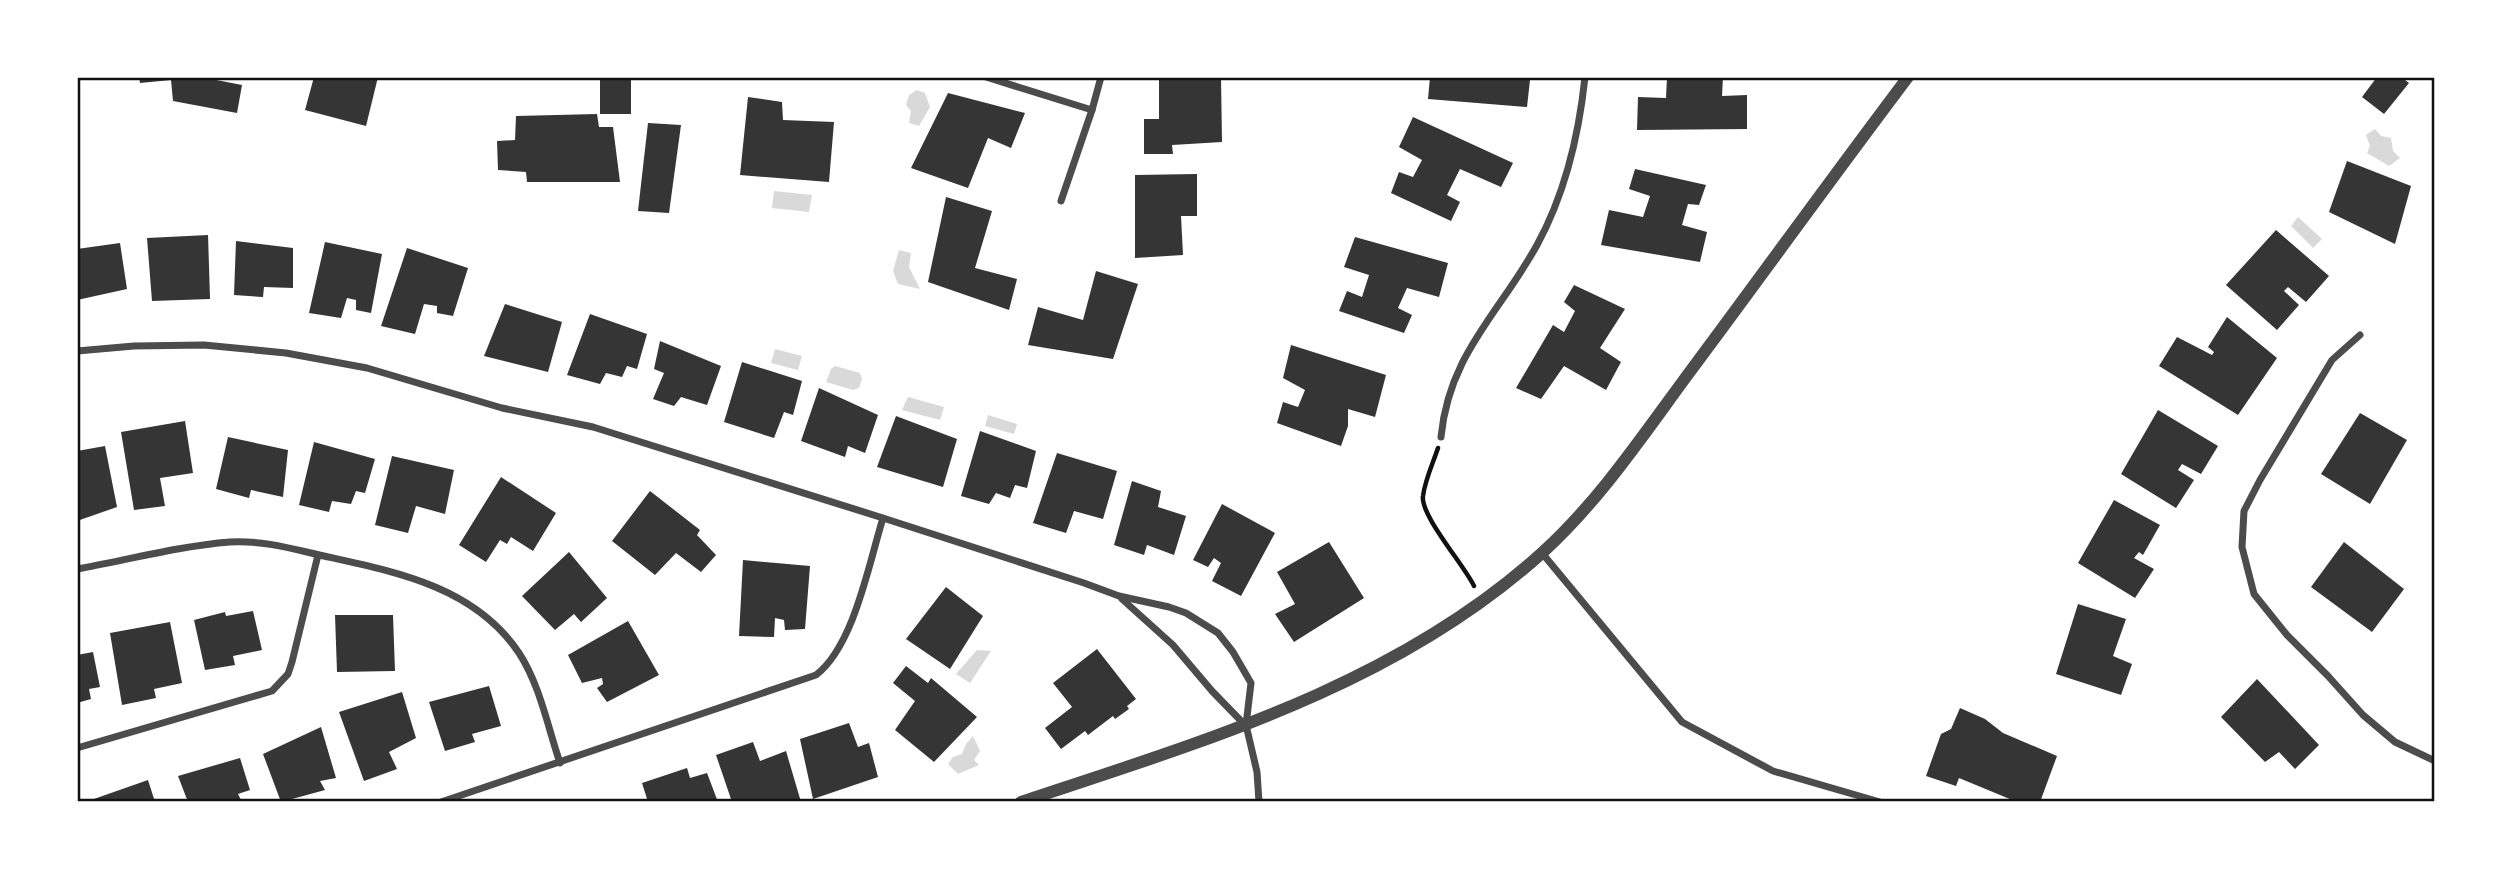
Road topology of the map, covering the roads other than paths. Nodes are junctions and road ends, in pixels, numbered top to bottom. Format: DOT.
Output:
graph roads {
  1 [pos="986,77"];
  2 [pos="1101,77"];
  3 [pos="1585,77"];
  4 [pos="1908,77"];
  5 [pos="1092,110"];
  6 [pos="1061,201"];
  7 [pos="2360,335"];
  8 [pos="77,351"];
  9 [pos="1441,437"];
  10 [pos="883,518"];
  11 [pos="1542,553"];
  12 [pos="318,555"];
  13 [pos="77,569"];
  14 [pos="1119,596"];
  15 [pos="1246,725"];
  16 [pos="77,748"];
  17 [pos="2435,761"];
  18 [pos="560,763"];
  19 [pos="441,802"];
  20 [pos="1021,802"];
  21 [pos="1259,802"];
  22 [pos="1880,802"];
  1 -- 5 [label="street"];
  2 -- 5 [label="street"];
  3 -- 9 [label="street"];
  4 -- 11 [label="street"];
  5 -- 6 [label="street"];
  7 -- 17 [label="street"];
  8 -- 10 [label="street"];
  10 -- 14 [label="street"];
  10 -- 18 [label="street"];
  11 -- 15 [label="street"];
  11 -- 22 [label="street"];
  12 -- 13 [label="street"];
  12 -- 16 [label="street"];
  12 -- 18 [label="street"];
  14 -- 15 [label="street"];
  14 -- 15 [label="street"];
  15 -- 20 [label="street"];
  15 -- 21 [label="street"];
  18 -- 19 [label="street"];
}
